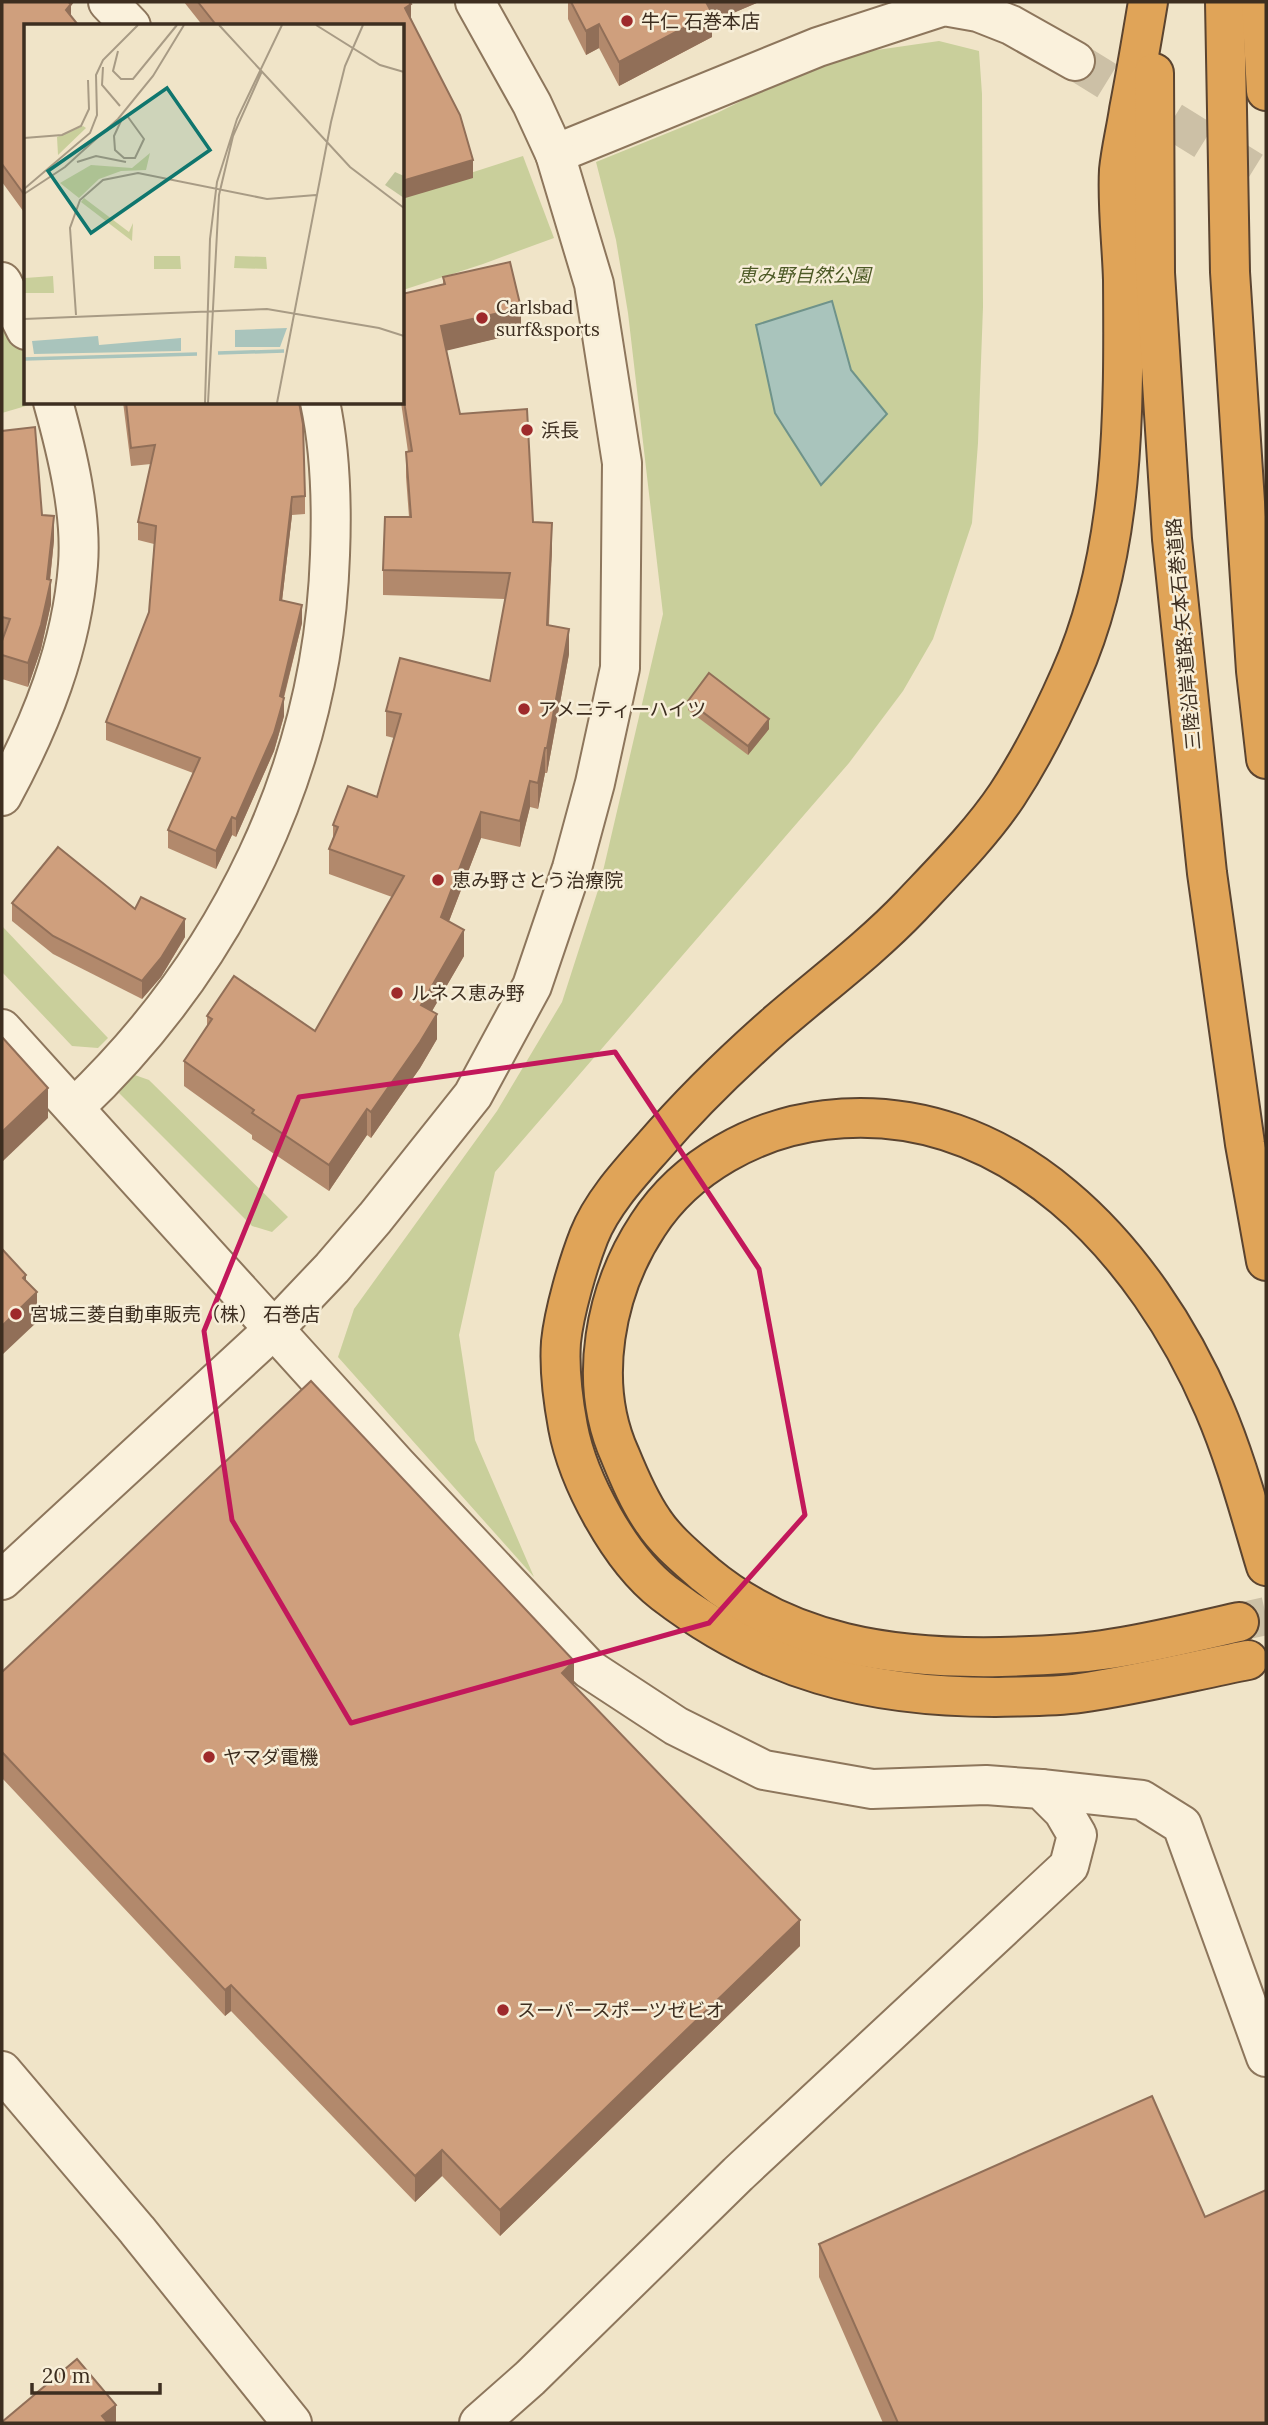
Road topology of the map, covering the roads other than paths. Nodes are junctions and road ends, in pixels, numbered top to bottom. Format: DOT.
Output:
graph roads {
  1 [pos="108,2"];
  2 [pos="475,2"];
  3 [pos="1150,2"];
  4 [pos="1225,2"];
  5 [pos="1261,2"];
  6 [pos="945,4"];
  7 [pos="129,24"];
  8 [pos="1075,61"];
  9 [pos="1266,91"];
  10 [pos="555,154"];
  11 [pos="2,282"];
  12 [pos="24,326"];
  13 [pos="54,404"];
  14 [pos="320,404"];
  15 [pos="1266,759"];
  16 [pos="2,796"];
  17 [pos="2,1029"];
  18 [pos="75,1107"];
  19 [pos="1266,1261"];
  20 [pos="274,1329"];
  21 [pos="1266,1566"];
  22 [pos="2,1580"];
  23 [pos="1239,1622"];
  24 [pos="1248,1660"];
  25 [pos="1041,1789"];
  26 [pos="1266,2057"];
  27 [pos="2,2071"];
  28 [pos="292,2423"];
  29 [pos="479,2423"];
  1 -- 7 [label="street"];
  2 -- 10 [label="street"];
  3 -- 19 [label="highway, 三陸沿岸道路;矢本石巻道路"];
  3 -- 24 [label="highway"];
  4 -- 15 [label="highway"];
  5 -- 9 [label="highway"];
  6 -- 8 [label="street"];
  6 -- 10 [label="street"];
  10 -- 20 [label="street"];
  11 -- 12 [label="street"];
  13 -- 16 [label="street"];
  14 -- 18 [label="street"];
  17 -- 18 [label="street"];
  18 -- 20 [label="street"];
  20 -- 22 [label="street"];
  20 -- 25 [label="street"];
  21 -- 23 [label="highway"];
  25 -- 26 [label="street"];
  25 -- 29 [label="street"];
  27 -- 28 [label="street"];
}
